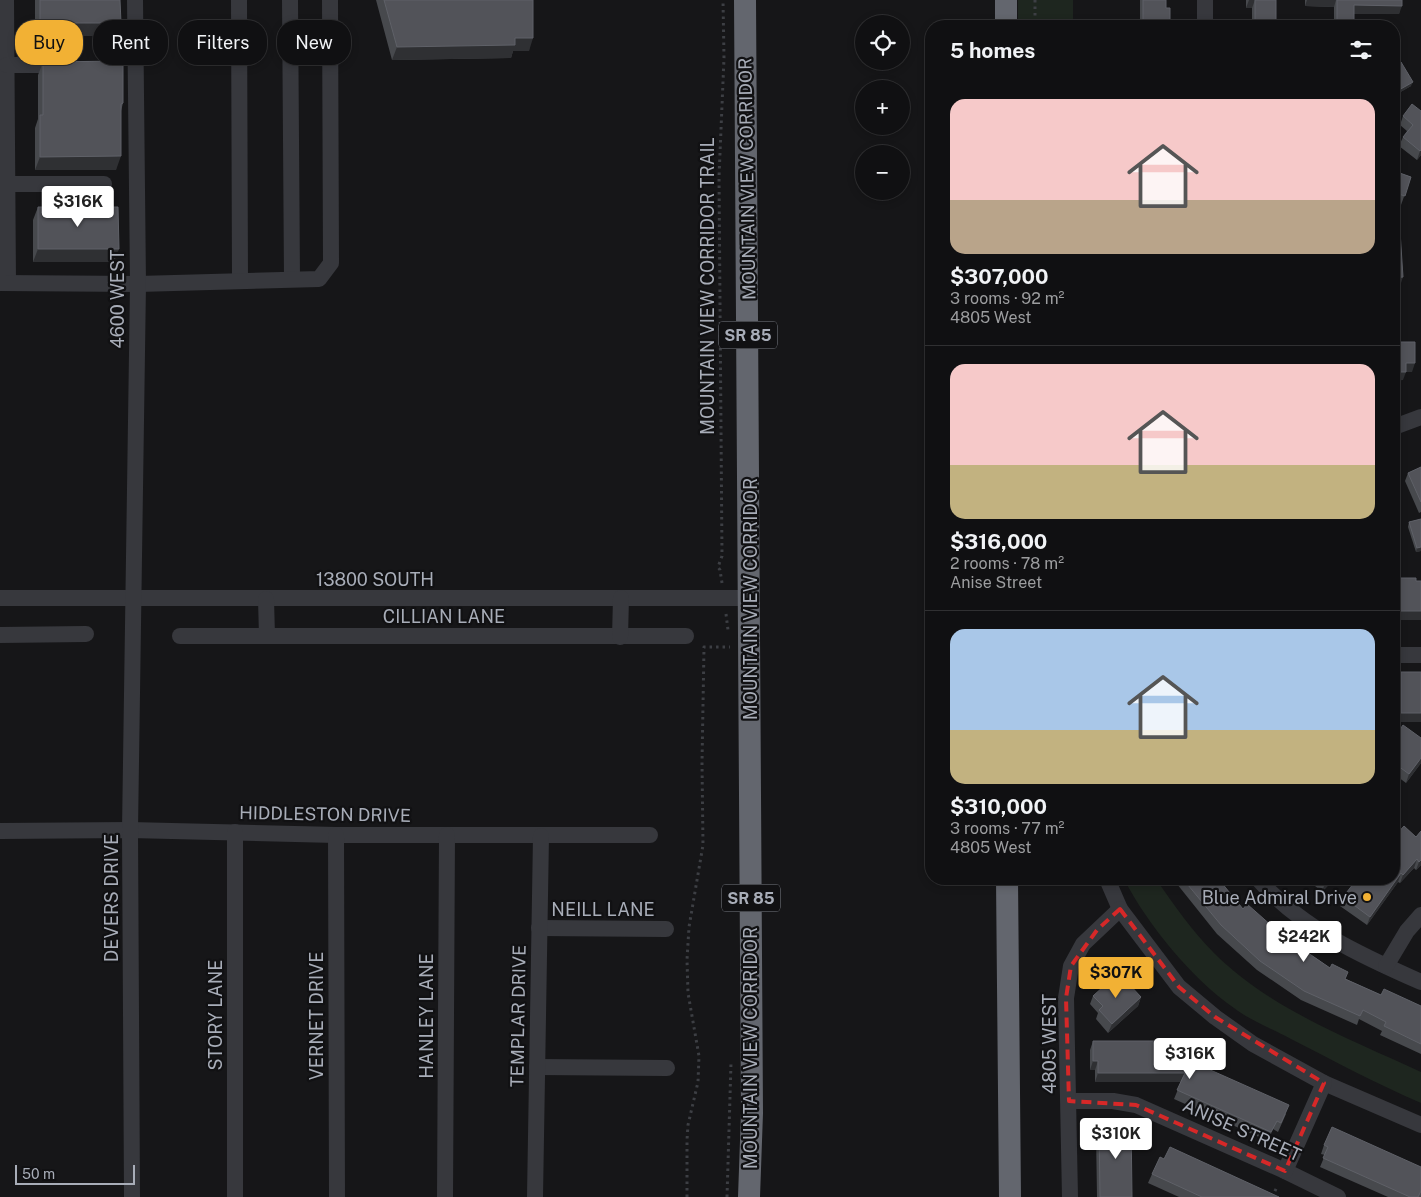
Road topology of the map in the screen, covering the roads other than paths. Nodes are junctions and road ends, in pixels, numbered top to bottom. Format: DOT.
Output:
graph roads {
  1 [pos="6,0"];
  2 [pos="135,0"];
  3 [pos="238,0"];
  4 [pos="290,0"];
  5 [pos="330,0"];
  6 [pos="745,0"];
  7 [pos="1006,0"];
  8 [pos="1205,0"];
  9 [pos="1006,20"];
  10 [pos="1205,20"];
  11 [pos="7,65"];
  12 [pos="15,65"];
  13 [pos="4,184"];
  14 [pos="104,184"];
  15 [pos="292,279"];
  16 [pos="240,281"];
  17 [pos="4,283"];
  18 [pos="138,284"];
  19 [pos="1421,417"];
  20 [pos="1400,425"];
  21 [pos="0,598"];
  22 [pos="621,598"];
  23 [pos="750,598"];
  24 [pos="133,599"];
  25 [pos="266,599"];
  26 [pos="86,634"];
  27 [pos="0,635"];
  28 [pos="180,636"];
  29 [pos="267,636"];
  30 [pos="686,636"];
  31 [pos="620,637"];
  32 [pos="1400,655"];
  33 [pos="1421,655"];
  34 [pos="130,830"];
  35 [pos="0,831"];
  36 [pos="235,832"];
  37 [pos="336,835"];
  38 [pos="447,835"];
  39 [pos="650,835"];
  40 [pos="541,836"];
  41 [pos="1007,885"];
  42 [pos="1110,885"];
  43 [pos="1264,885"];
  44 [pos="1120,909"];
  45 [pos="1421,914"];
  46 [pos="539,928"];
  47 [pos="666,929"];
  48 [pos="1386,966"];
  49 [pos="1421,982"];
  50 [pos="537,1068"];
  51 [pos="667,1068"];
  52 [pos="1324,1083"];
  53 [pos="1069,1102"];
  54 [pos="1421,1125"];
  55 [pos="1285,1171"];
  56 [pos="132,1197"];
  57 [pos="235,1197"];
  58 [pos="337,1197"];
  59 [pos="445,1197"];
  60 [pos="535,1197"];
  61 [pos="749,1197"];
  62 [pos="1010,1197"];
  63 [pos="1070,1197"];
  64 [pos="1338,1197"];
  1 -- 11 [label="street"];
  2 -- 18 [label="street, 4600 WEST"];
  3 -- 16 [label="street"];
  4 -- 15 [label="street"];
  5 -- 15 [label="street"];
  6 -- 23 [label="highway, MOUNTAIN VIEW CORRIDOR / SR 85"];
  7 -- 9 [label="highway"];
  8 -- 10 [label="street"];
  11 -- 12 [label="street"];
  11 -- 13 [label="street"];
  13 -- 14 [label="street"];
  13 -- 17 [label="street"];
  15 -- 16 [label="street"];
  16 -- 18 [label="street"];
  17 -- 18 [label="street"];
  18 -- 24 [label="street, 4600 WEST"];
  19 -- 20 [label="street"];
  21 -- 24 [label="street, 13800 SOUTH"];
  22 -- 23 [label="street, 13800 SOUTH"];
  22 -- 25 [label="street, 13800 SOUTH"];
  22 -- 31 [label="street"];
  23 -- 61 [label="highway, MOUNTAIN VIEW CORRIDOR / SR 85"];
  24 -- 25 [label="street, 13800 SOUTH"];
  24 -- 34 [label="street, DEVERS DRIVE"];
  25 -- 29 [label="street"];
  26 -- 27 [label="street"];
  28 -- 29 [label="street, CILLIAN LANE"];
  29 -- 31 [label="street, CILLIAN LANE"];
  30 -- 31 [label="street, CILLIAN LANE"];
  32 -- 33 [label="street"];
  34 -- 35 [label="street, HIDDLESTON DRIVE"];
  34 -- 36 [label="street, HIDDLESTON DRIVE"];
  34 -- 56 [label="street, DEVERS DRIVE"];
  36 -- 37 [label="street, HIDDLESTON DRIVE"];
  36 -- 57 [label="street, STORY LANE"];
  37 -- 38 [label="street, HIDDLESTON DRIVE"];
  37 -- 58 [label="street, VERNET DRIVE"];
  38 -- 40 [label="street, HIDDLESTON DRIVE"];
  38 -- 59 [label="street, HANLEY LANE"];
  39 -- 40 [label="street, HIDDLESTON DRIVE"];
  40 -- 46 [label="street, TEMPLAR DRIVE"];
  41 -- 62 [label="highway"];
  42 -- 44 [label="street"];
  43 -- 48 [label="street"];
  44 -- 52 [label="street"];
  44 -- 53 [label="street, 4805 WEST"];
  45 -- 48 [label="street"];
  46 -- 47 [label="street, NEILL LANE"];
  46 -- 50 [label="street, TEMPLAR DRIVE"];
  48 -- 49 [label="street"];
  50 -- 51 [label="street"];
  50 -- 60 [label="street, TEMPLAR DRIVE"];
  52 -- 54 [label="street"];
  52 -- 55 [label="street"];
  53 -- 55 [label="street, ANISE STREET"];
  53 -- 63 [label="street, 4805 WEST"];
  55 -- 64 [label="street, ANISE STREET"];
}
